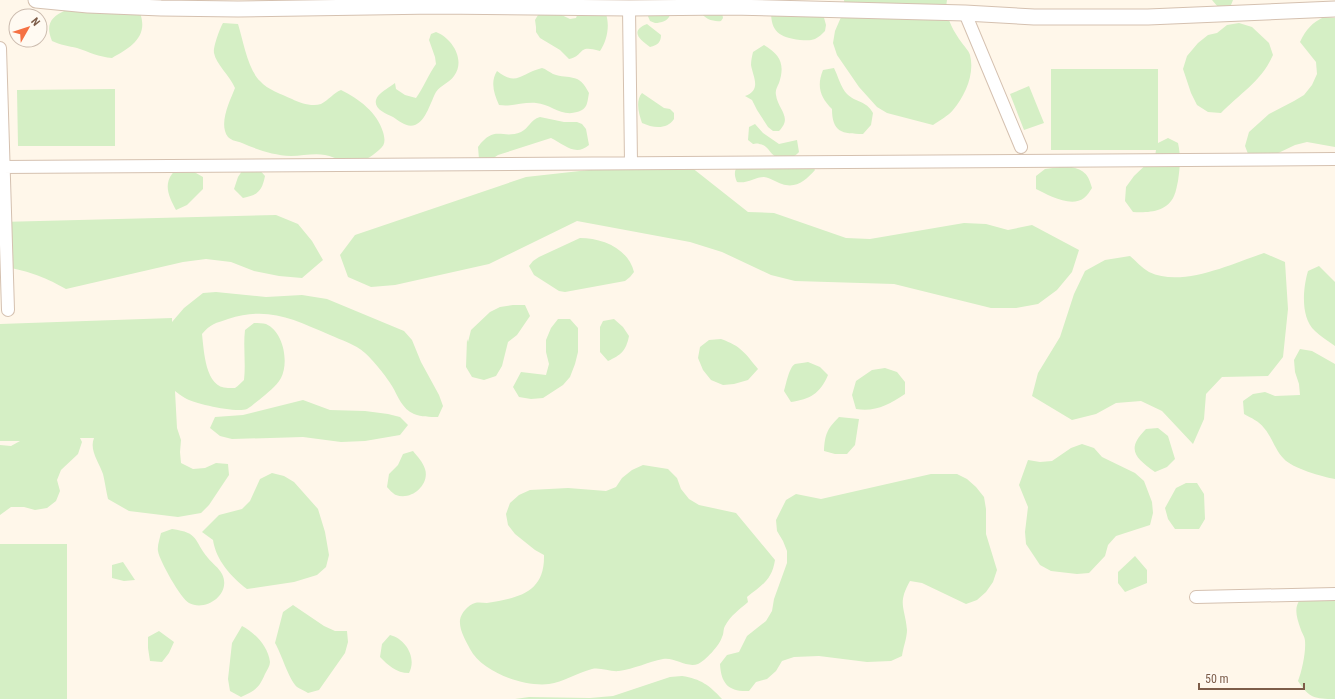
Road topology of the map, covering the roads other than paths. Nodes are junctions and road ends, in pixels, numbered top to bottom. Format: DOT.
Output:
graph roads {
  1 [pos="36,0"];
  2 [pos="629,8"];
  3 [pos="1335,9"];
  4 [pos="965,13"];
  5 [pos="0,48"];
  6 [pos="1021,147"];
  7 [pos="1335,159"];
  8 [pos="632,163"];
  9 [pos="2,167"];
  10 [pos="8,310"];
  11 [pos="1335,594"];
  12 [pos="1196,597"];
  1 -- 2 [label="street"];
  2 -- 4 [label="street"];
  2 -- 8 [label="street"];
  3 -- 4 [label="street"];
  4 -- 6 [label="street"];
  5 -- 9 [label="street"];
  7 -- 8 [label="street"];
  8 -- 9 [label="street"];
  9 -- 10 [label="street"];
  11 -- 12 [label="street"];
}
